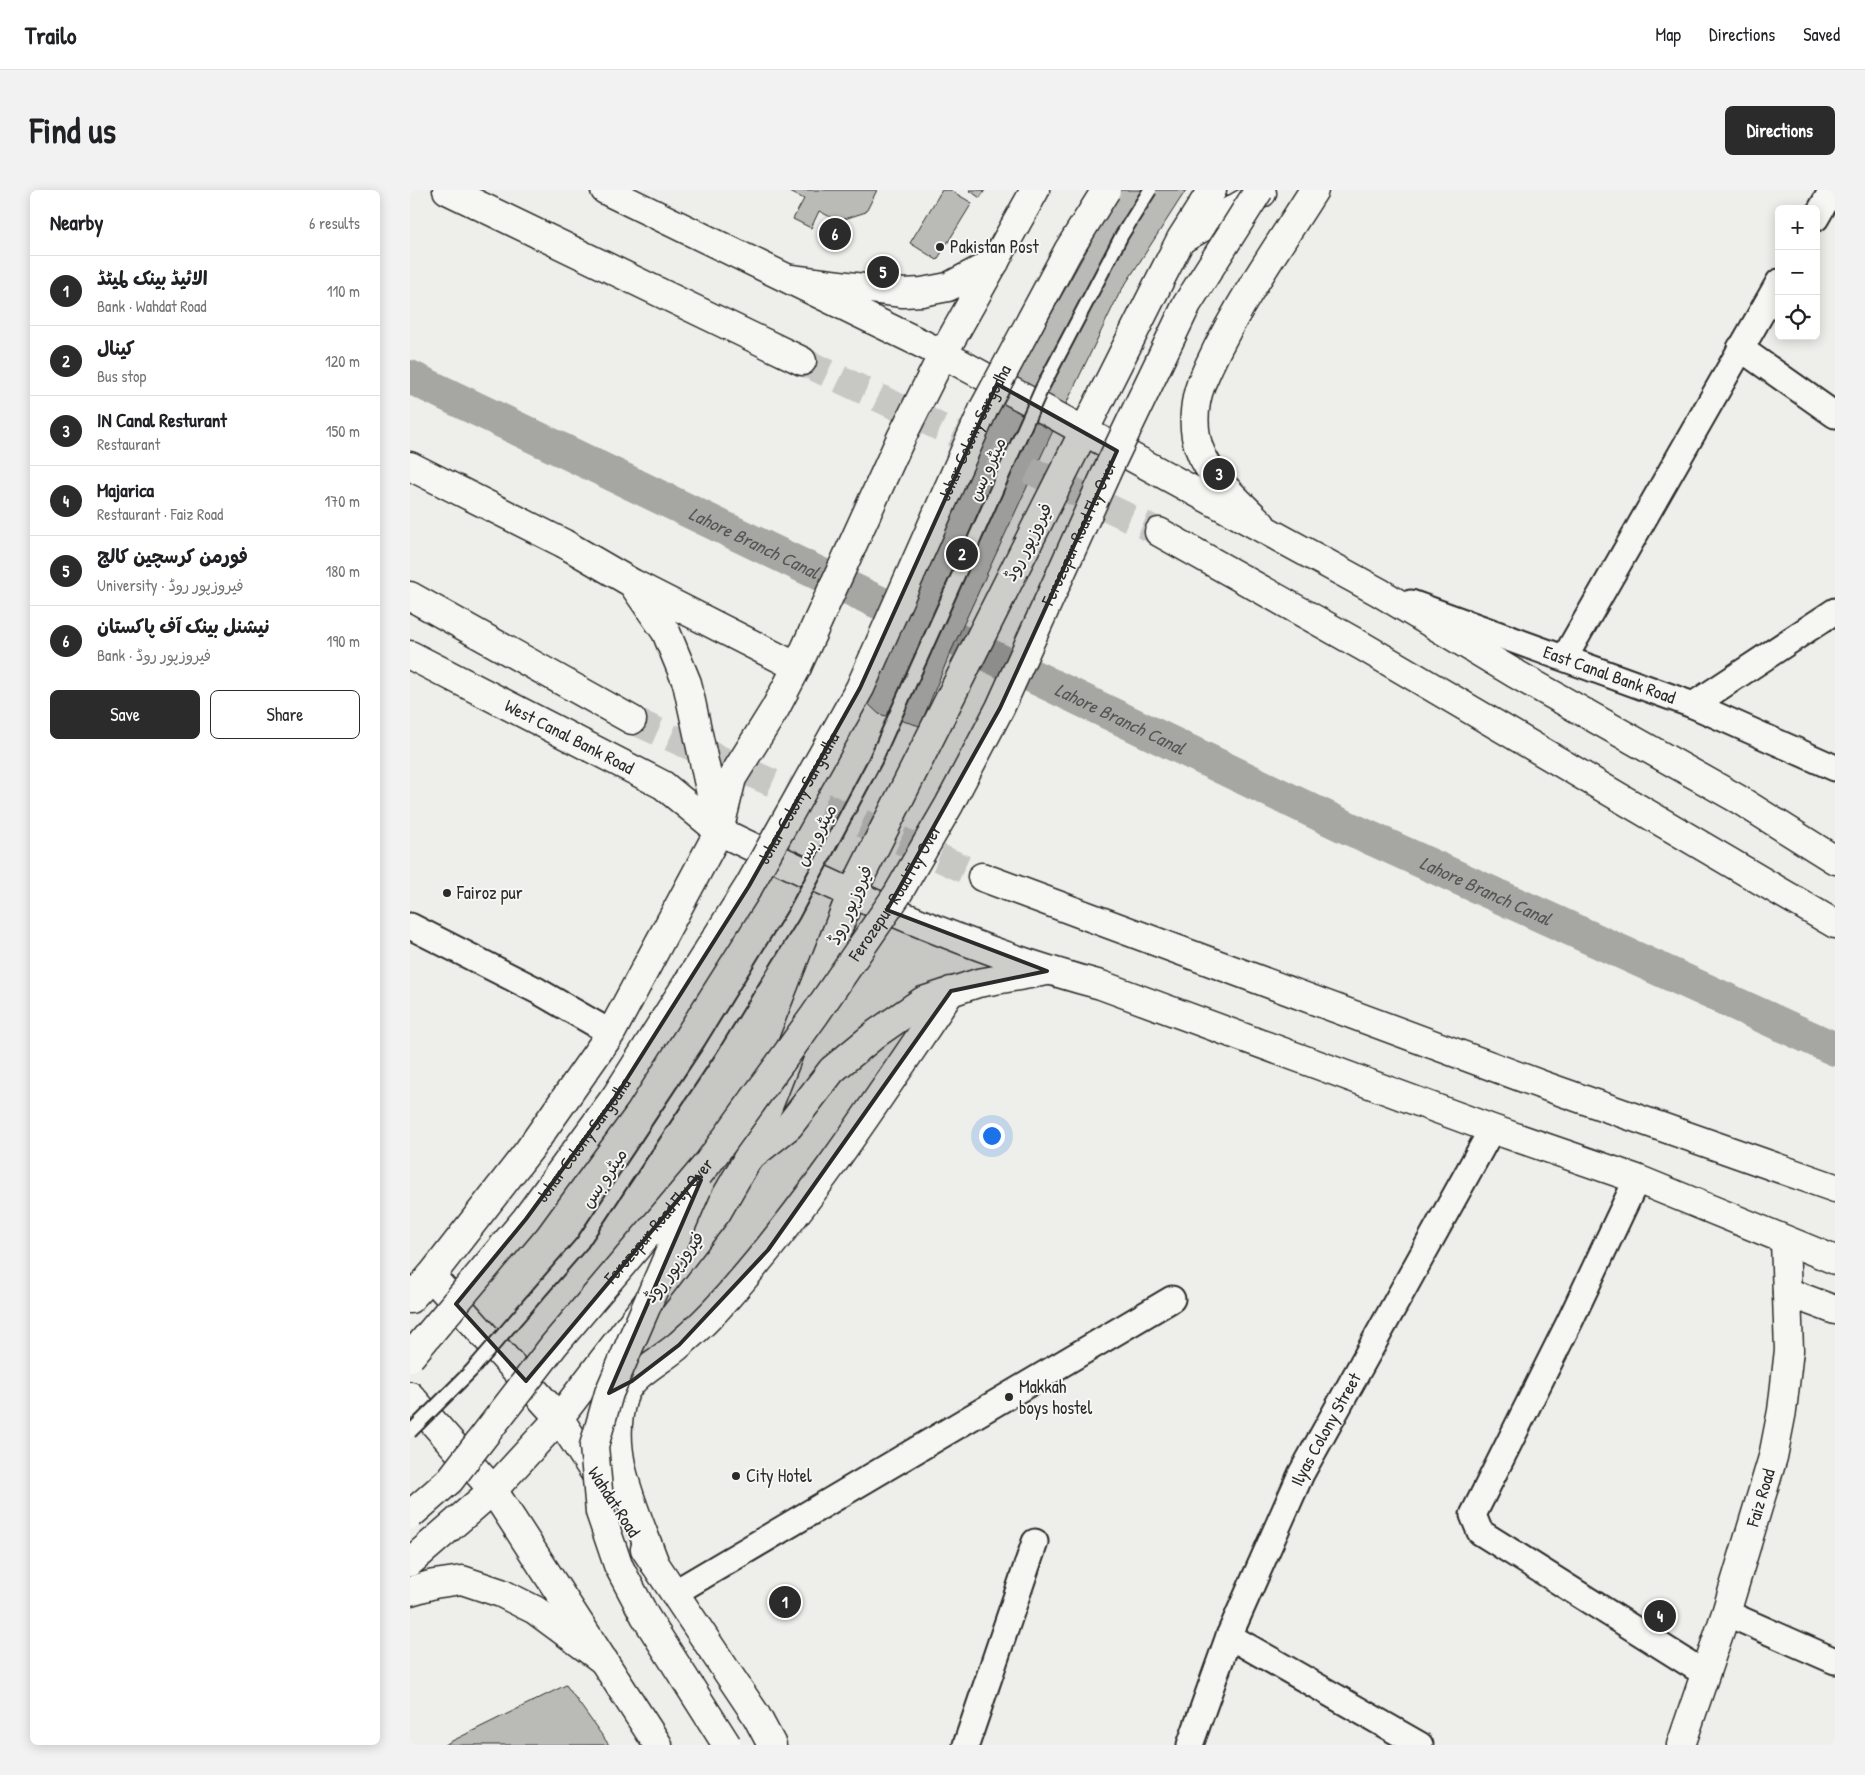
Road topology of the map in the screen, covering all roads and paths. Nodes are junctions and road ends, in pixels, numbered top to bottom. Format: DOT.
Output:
graph roads {
  1 [pos="447,190"];
  2 [pos="605,190"];
  3 [pos="1036,190"];
  4 [pos="1106,190"];
  5 [pos="1150,190"];
  6 [pos="1212,190"];
  7 [pos="1259,190"];
  8 [pos="1268,190"];
  9 [pos="1314,190"];
  10 [pos="1832,190"];
  11 [pos="1820,211"];
  12 [pos="1181,239"];
  13 [pos="995,262"];
  14 [pos="791,279"];
  15 [pos="1775,289"];
  16 [pos="1740,348"];
  17 [pos="943,354"];
  18 [pos="802,361"];
  19 [pos="1835,416"];
  20 [pos="1083,432"];
  21 [pos="410,466"];
  22 [pos="1159,532"];
  23 [pos="1270,533"];
  24 [pos="632,583"];
  25 [pos="1379,592"];
  26 [pos="410,596"];
  27 [pos="1835,611"];
  28 [pos="410,655"];
  29 [pos="1565,657"];
  30 [pos="798,668"];
  31 [pos="1694,705"];
  32 [pos="632,720"];
  33 [pos="1835,768"];
  34 [pos="719,831"];
  35 [pos="1835,860"];
  36 [pos="982,877"];
  37 [pos="852,895"];
  38 [pos="1835,924"];
  39 [pos="410,926"];
  40 [pos="1047,971"];
  41 [pos="951,992"];
  42 [pos="612,1033"];
  43 [pos="1492,1129"];
  44 [pos="747,1160"];
  45 [pos="708,1163"];
  46 [pos="1637,1179"];
  47 [pos="1835,1188"];
  48 [pos="1785,1241"];
  49 [pos="1835,1260"];
  50 [pos="431,1276"];
  51 [pos="1787,1292"];
  52 [pos="410,1299"];
  53 [pos="1172,1300"];
  54 [pos="1835,1310"];
  55 [pos="410,1357"];
  56 [pos="632,1381"];
  57 [pos="410,1396"];
  58 [pos="559,1418"];
  59 [pos="410,1432"];
  60 [pos="493,1490"];
  61 [pos="410,1515"];
  62 [pos="1035,1542"];
  63 [pos="410,1562"];
  64 [pos="655,1564"];
  65 [pos="410,1591"];
  66 [pos="674,1593"];
  67 [pos="1726,1613"];
  68 [pos="1229,1636"];
  69 [pos="604,1661"];
  70 [pos="1835,1661"];
  71 [pos="1704,1673"];
  72 [pos="658,1745"];
  73 [pos="727,1745"];
  74 [pos="772,1745"];
  75 [pos="966,1745"];
  76 [pos="1190,1745"];
  77 [pos="1420,1745"];
  78 [pos="1682,1745"];
  1 -- 18 [label="main road"];
  2 -- 14 [label="main road"];
  3 -- 13 [label="main road"];
  4 -- 55 [label="main road, Johar Colony Sargodha, bridge"];
  5 -- 59 [label="lane, میٹرو بس, bridge"];
  6 -- 12 [label="main road, فیروزپور روڈ"];
  7 -- 45 [label="main road, Ferozepur Road Fly Over, bridge"];
  8 -- 12 [label="main road"];
  9 -- 23 [label="main road"];
  10 -- 11 [label="street"];
  12 -- 20 [label="main road, فیروزپور روڈ"];
  13 -- 14 [label="main road"];
  13 -- 17 [label="main road"];
  14 -- 17 [label="main road"];
  15 -- 16 [label="street"];
  16 -- 19 [label="street"];
  16 -- 29 [label="street"];
  17 -- 20 [label="main road"];
  17 -- 30 [label="main road"];
  20 -- 23 [label="main road"];
  20 -- 37 [label="main road, فیروزپور روڈ"];
  21 -- 24 [label="main road"];
  22 -- 38 [label="main road"];
  23 -- 25 [label="main road"];
  24 -- 30 [label="main road"];
  24 -- 34 [label="main road"];
  25 -- 29 [label="street, East Canal Bank Road"];
  25 -- 35 [label="main road"];
  26 -- 32 [label="main road"];
  27 -- 31 [label="street"];
  28 -- 34 [label="main road, West Canal Bank Road"];
  29 -- 31 [label="street, East Canal Bank Road"];
  30 -- 34 [label="main road"];
  31 -- 33 [label="street, East Canal Bank Road"];
  34 -- 37 [label="main road, West Canal Bank Road"];
  34 -- 42 [label="main road"];
  36 -- 47 [label="main road"];
  37 -- 40 [label="main road, West Canal Bank Road"];
  37 -- 44 [label="main road, فیروزپور روڈ"];
  39 -- 42 [label="street"];
  40 -- 41 [label="main road"];
  40 -- 43 [label="main road, West Canal Bank Road"];
  41 -- 44 [label="main road"];
  41 -- 56 [label="main road"];
  42 -- 50 [label="main road"];
  43 -- 46 [label="main road, West Canal Bank Road"];
  43 -- 68 [label="street, Ilyas Colony Street"];
  44 -- 58 [label="main road, فیروزپور روڈ"];
  45 -- 61 [label="main road, Ferozepur Road Fly Over, bridge"];
  45 -- 73 [label="main road, bridge"];
  46 -- 48 [label="main road, West Canal Bank Road"];
  46 -- 71 [label="street"];
  48 -- 49 [label="main road, West Canal Bank Road"];
  48 -- 51 [label="main road, Faiz Road"];
  50 -- 52 [label="main road"];
  50 -- 58 [label="main road, Wahdat Road"];
  51 -- 54 [label="main road"];
  51 -- 67 [label="main road, Faiz Road"];
  53 -- 66 [label="street"];
  56 -- 58 [label="main road"];
  56 -- 64 [label="main road"];
  57 -- 60 [label="main road"];
  58 -- 60 [label="main road, فیروزپور روڈ"];
  58 -- 64 [label="main road, Wahdat Road"];
  60 -- 63 [label="main road, فیروزپور روڈ"];
  60 -- 69 [label="main road"];
  62 -- 75 [label="street"];
  64 -- 66 [label="main road, Wahdat Road"];
  65 -- 69 [label="main road"];
  66 -- 74 [label="main road, Wahdat Road"];
  67 -- 70 [label="street"];
  67 -- 71 [label="main road, Faiz Road"];
  68 -- 76 [label="street, Ilyas Colony Street"];
  68 -- 77 [label="street"];
  69 -- 72 [label="main road"];
  71 -- 78 [label="main road, Faiz Road"];
}
